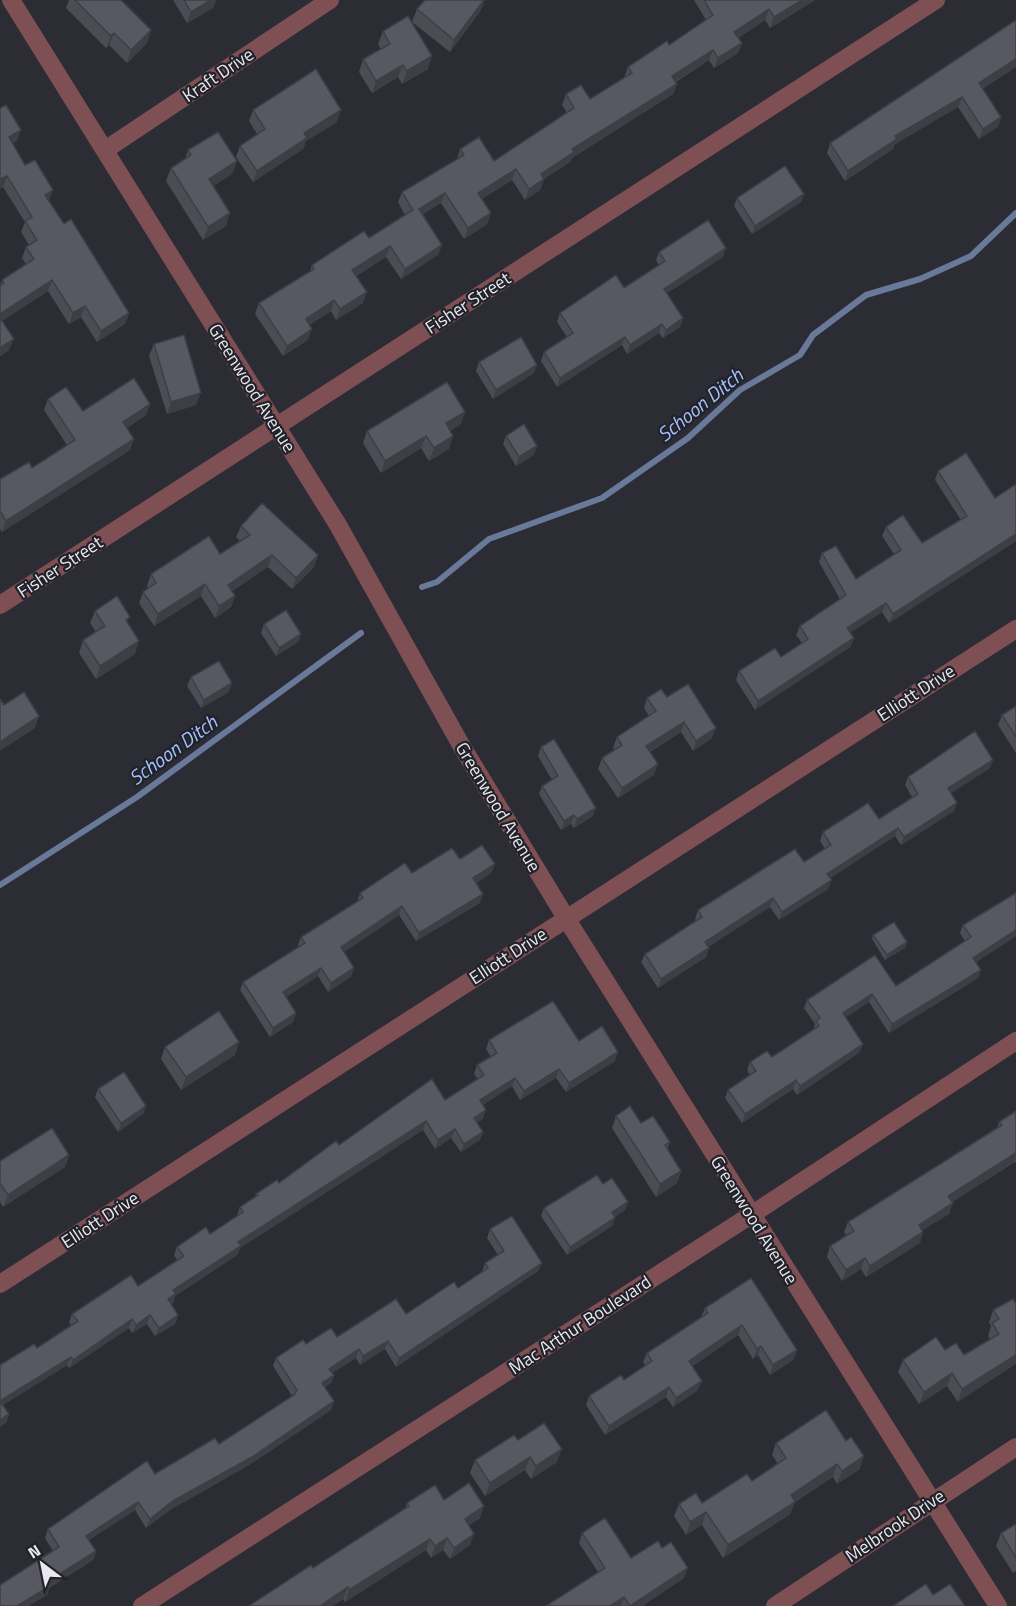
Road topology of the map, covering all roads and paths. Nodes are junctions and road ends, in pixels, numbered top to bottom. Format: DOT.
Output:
graph roads {
  1 [pos="11,0"];
  2 [pos="330,0"];
  3 [pos="936,0"];
  4 [pos="105,150"];
  5 [pos="276,428"];
  6 [pos="0,606"];
  7 [pos="1016,628"];
  8 [pos="566,918"];
  9 [pos="1016,1041"];
  10 [pos="751,1215"];
  11 [pos="0,1284"];
  12 [pos="1016,1447"];
  13 [pos="932,1502"];
  14 [pos="142,1606"];
  15 [pos="775,1606"];
  16 [pos="998,1606"];
  1 -- 4 [label="street, Greenwood Avenue"];
  2 -- 4 [label="street, Kraft Drive"];
  3 -- 5 [label="street, Fisher Street"];
  4 -- 5 [label="street, Greenwood Avenue"];
  5 -- 6 [label="street, Fisher Street"];
  5 -- 8 [label="street, Greenwood Avenue"];
  7 -- 8 [label="street, Elliott Drive"];
  8 -- 10 [label="street, Greenwood Avenue"];
  8 -- 11 [label="street, Elliott Drive"];
  9 -- 10 [label="street, Mac Arthur Boulevard"];
  10 -- 13 [label="street, Greenwood Avenue"];
  10 -- 14 [label="street, Mac Arthur Boulevard"];
  12 -- 13 [label="street, Melbrook Drive"];
  13 -- 15 [label="street, Melbrook Drive"];
  13 -- 16 [label="street, Greenwood Avenue"];
}
